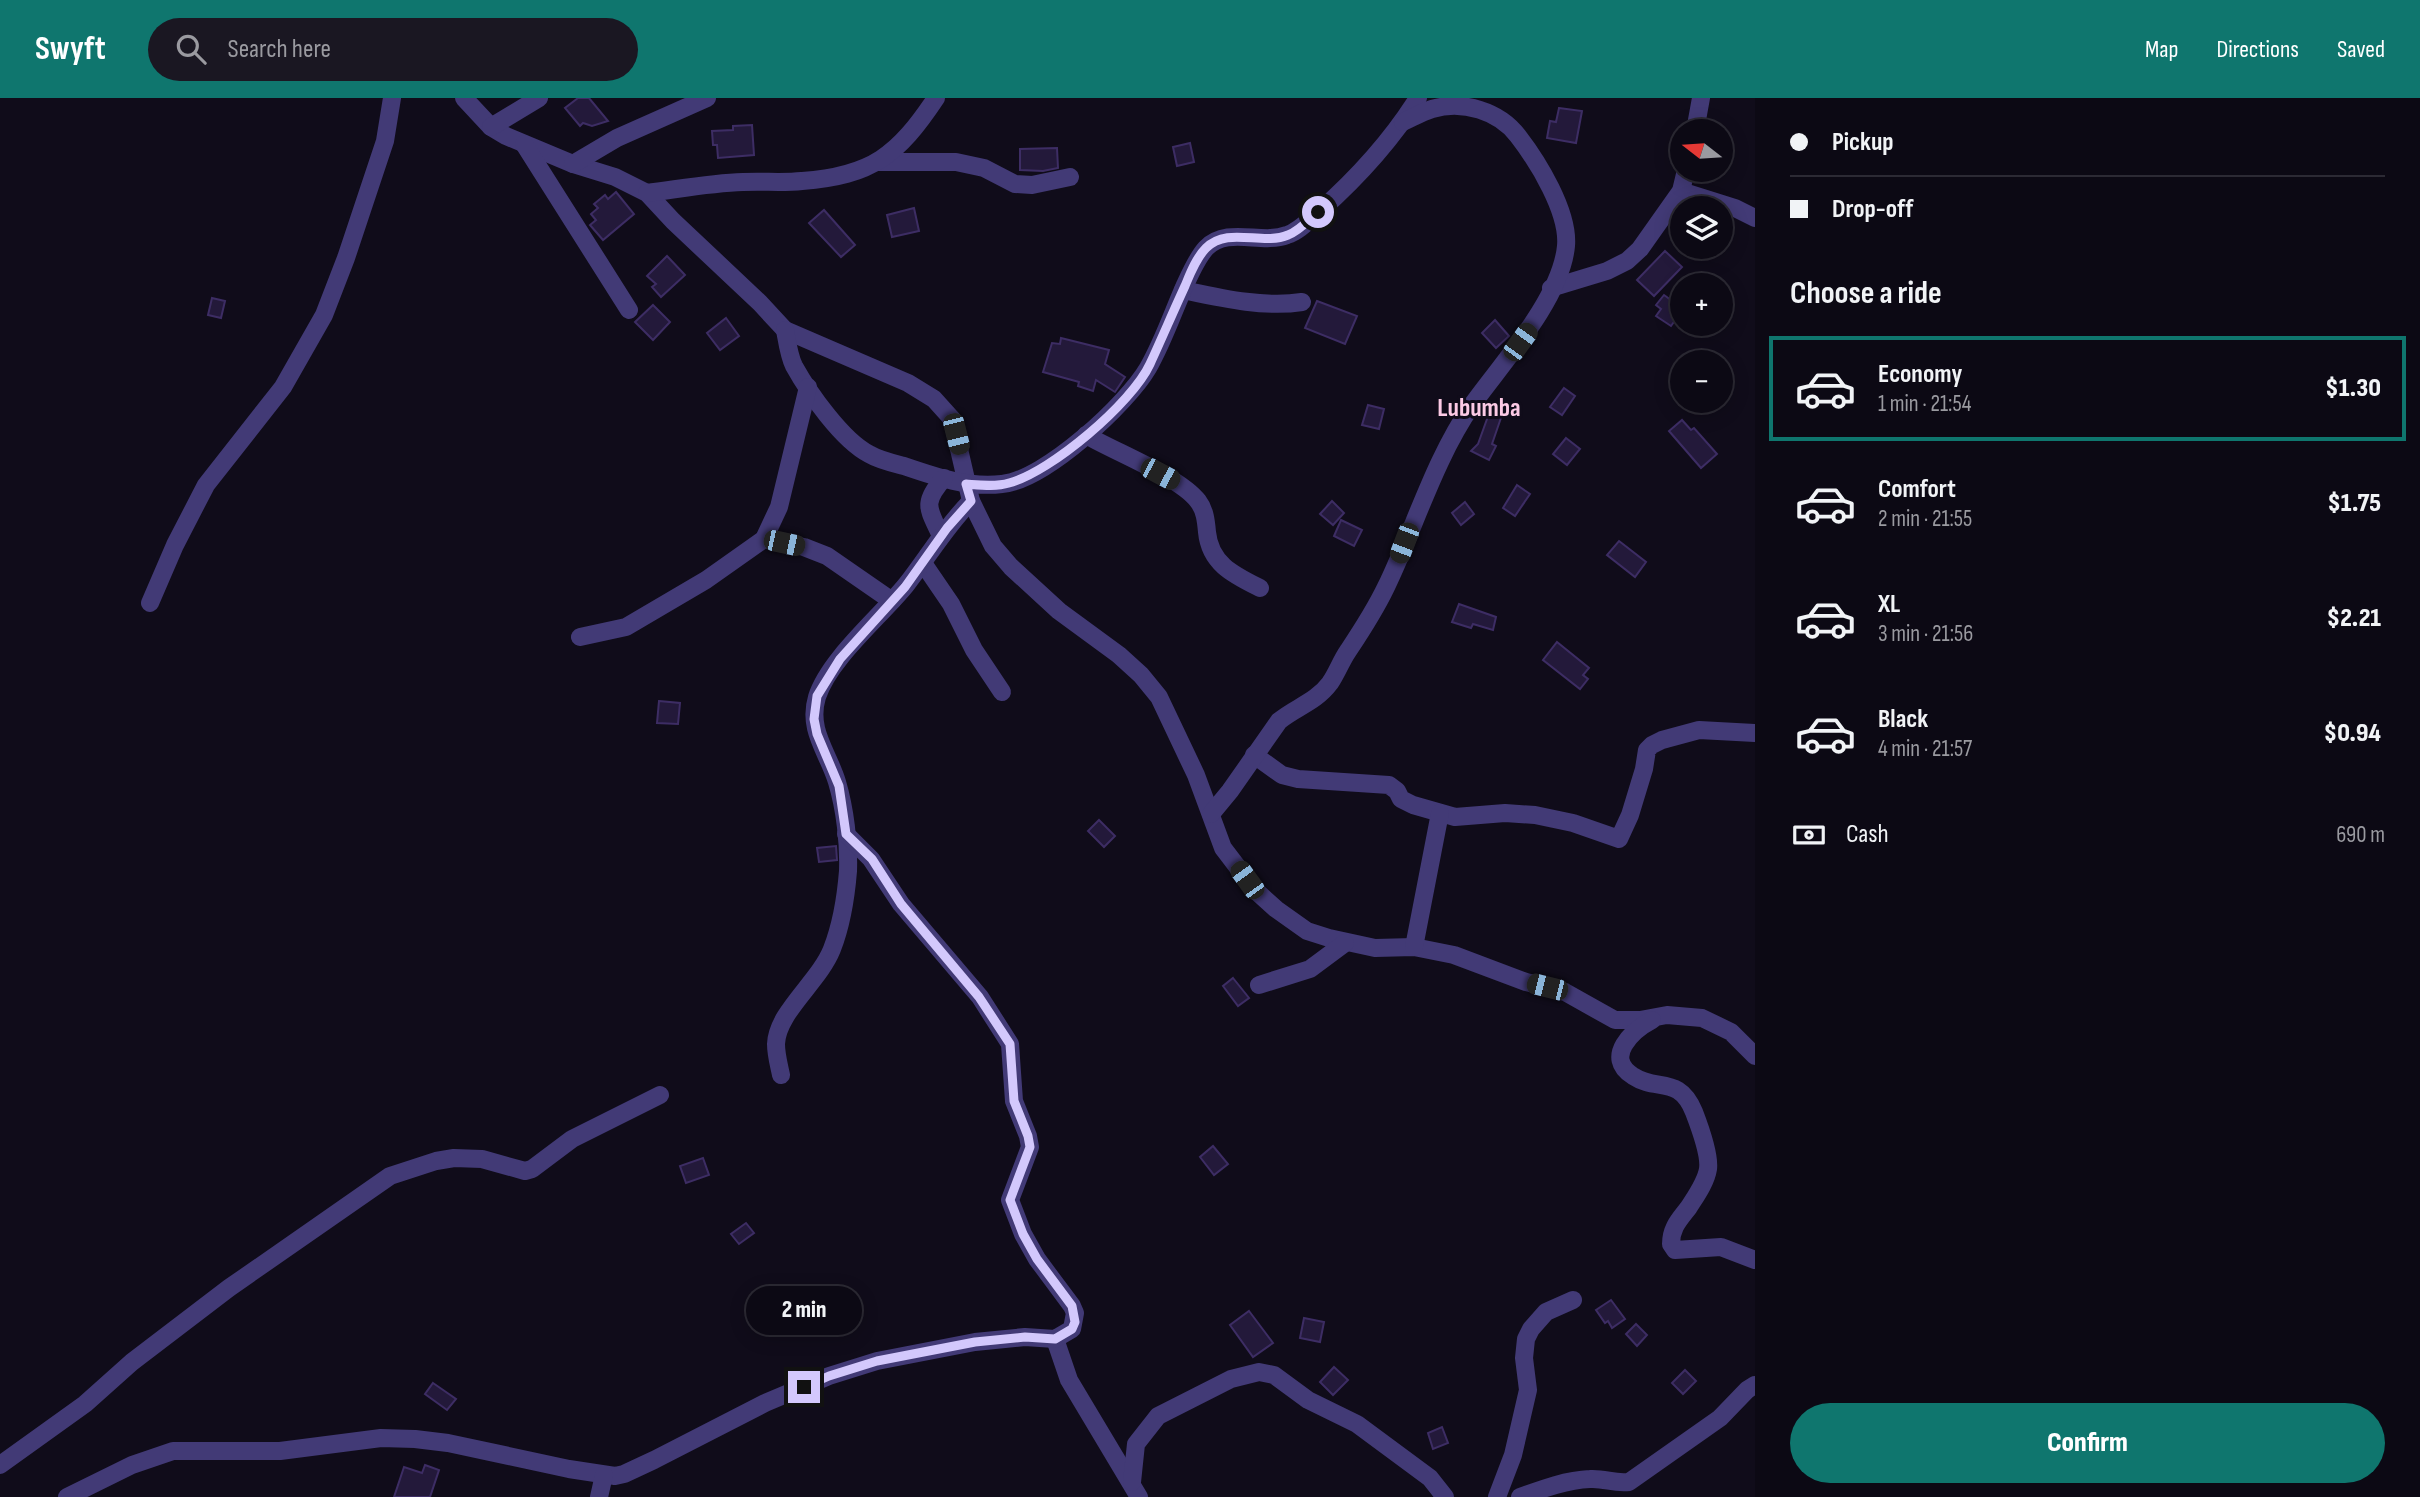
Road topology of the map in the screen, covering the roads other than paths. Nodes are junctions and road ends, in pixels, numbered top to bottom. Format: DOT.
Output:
graph roads {
  1 [pos="392,98"];
  2 [pos="464,98"];
  3 [pos="539,98"];
  4 [pos="707,98"];
  5 [pos="936,98"];
  6 [pos="1418,98"];
  7 [pos="1701,98"];
  8 [pos="1697,119"];
  9 [pos="1403,122"];
  10 [pos="491,127"];
  11 [pos="524,144"];
  12 [pos="879,162"];
  13 [pos="573,164"];
  14 [pos="1070,177"];
  15 [pos="1683,182"];
  16 [pos="1681,191"];
  17 [pos="647,193"];
  18 [pos="1755,218"];
  19 [pos="1552,288"];
  20 [pos="1183,290"];
  21 [pos="1302,302"];
  22 [pos="629,310"];
  23 [pos="785,330"];
  24 [pos="808,387"];
  25 [pos="1086,435"];
  26 [pos="944,478"];
  27 [pos="969,493"];
  28 [pos="941,536"];
  29 [pos="764,539"];
  30 [pos="923,563"];
  31 [pos="1260,588"];
  32 [pos="892,601"];
  33 [pos="150,603"];
  34 [pos="580,637"];
  35 [pos="1002,692"];
  36 [pos="1755,733"];
  37 [pos="1254,755"];
  38 [pos="1440,813"];
  39 [pos="1211,814"];
  40 [pos="846,834"];
  41 [pos="1345,943"];
  42 [pos="1413,947"];
  43 [pos="1259,985"];
  44 [pos="1655,1018"];
  45 [pos="1755,1056"];
  46 [pos="781,1076"];
  47 [pos="660,1095"];
  48 [pos="1755,1260"];
  49 [pos="1573,1300"];
  50 [pos="1055,1339"];
  51 [pos="1755,1385"];
  52 [pos="0,1465"];
  53 [pos="604,1475"];
  54 [pos="1136,1490"];
  55 [pos="67,1497"];
  56 [pos="599,1497"];
  57 [pos="1445,1497"];
  58 [pos="1497,1497"];
  59 [pos="1520,1497"];
  1 -- 33 [label="street"];
  2 -- 10 [label="street"];
  3 -- 10 [label="street"];
  4 -- 13 [label="street"];
  5 -- 12 [label="street"];
  6 -- 9 [label="street"];
  7 -- 8 [label="street"];
  9 -- 19 [label="street"];
  9 -- 20 [label="street"];
  10 -- 11 [label="street"];
  11 -- 13 [label="street"];
  11 -- 22 [label="street"];
  12 -- 14 [label="street"];
  12 -- 17 [label="street"];
  13 -- 17 [label="street"];
  15 -- 16 [label="street"];
  16 -- 18 [label="street"];
  16 -- 19 [label="street"];
  17 -- 23 [label="street"];
  19 -- 37 [label="street"];
  20 -- 21 [label="street"];
  20 -- 25 [label="street"];
  23 -- 24 [label="street"];
  23 -- 27 [label="street"];
  24 -- 26 [label="street"];
  24 -- 29 [label="street"];
  25 -- 27 [label="street"];
  25 -- 31 [label="street"];
  26 -- 27 [label="street"];
  26 -- 28 [label="street"];
  27 -- 28 [label="street"];
  27 -- 39 [label="street"];
  28 -- 30 [label="street"];
  29 -- 32 [label="street"];
  29 -- 34 [label="street"];
  30 -- 32 [label="street"];
  30 -- 35 [label="street"];
  32 -- 40 [label="street"];
  36 -- 38 [label="street"];
  37 -- 38 [label="street"];
  37 -- 39 [label="street"];
  38 -- 42 [label="street"];
  39 -- 41 [label="street"];
  40 -- 46 [label="street"];
  40 -- 50 [label="street"];
  41 -- 42 [label="street"];
  41 -- 43 [label="street"];
  42 -- 44 [label="street"];
  44 -- 45 [label="street"];
  44 -- 48 [label="street"];
  47 -- 52 [label="street"];
  49 -- 58 [label="street"];
  50 -- 53 [label="street"];
  50 -- 54 [label="street"];
  51 -- 59 [label="street"];
  53 -- 55 [label="street"];
  53 -- 56 [label="street"];
  54 -- 57 [label="street"];
}
